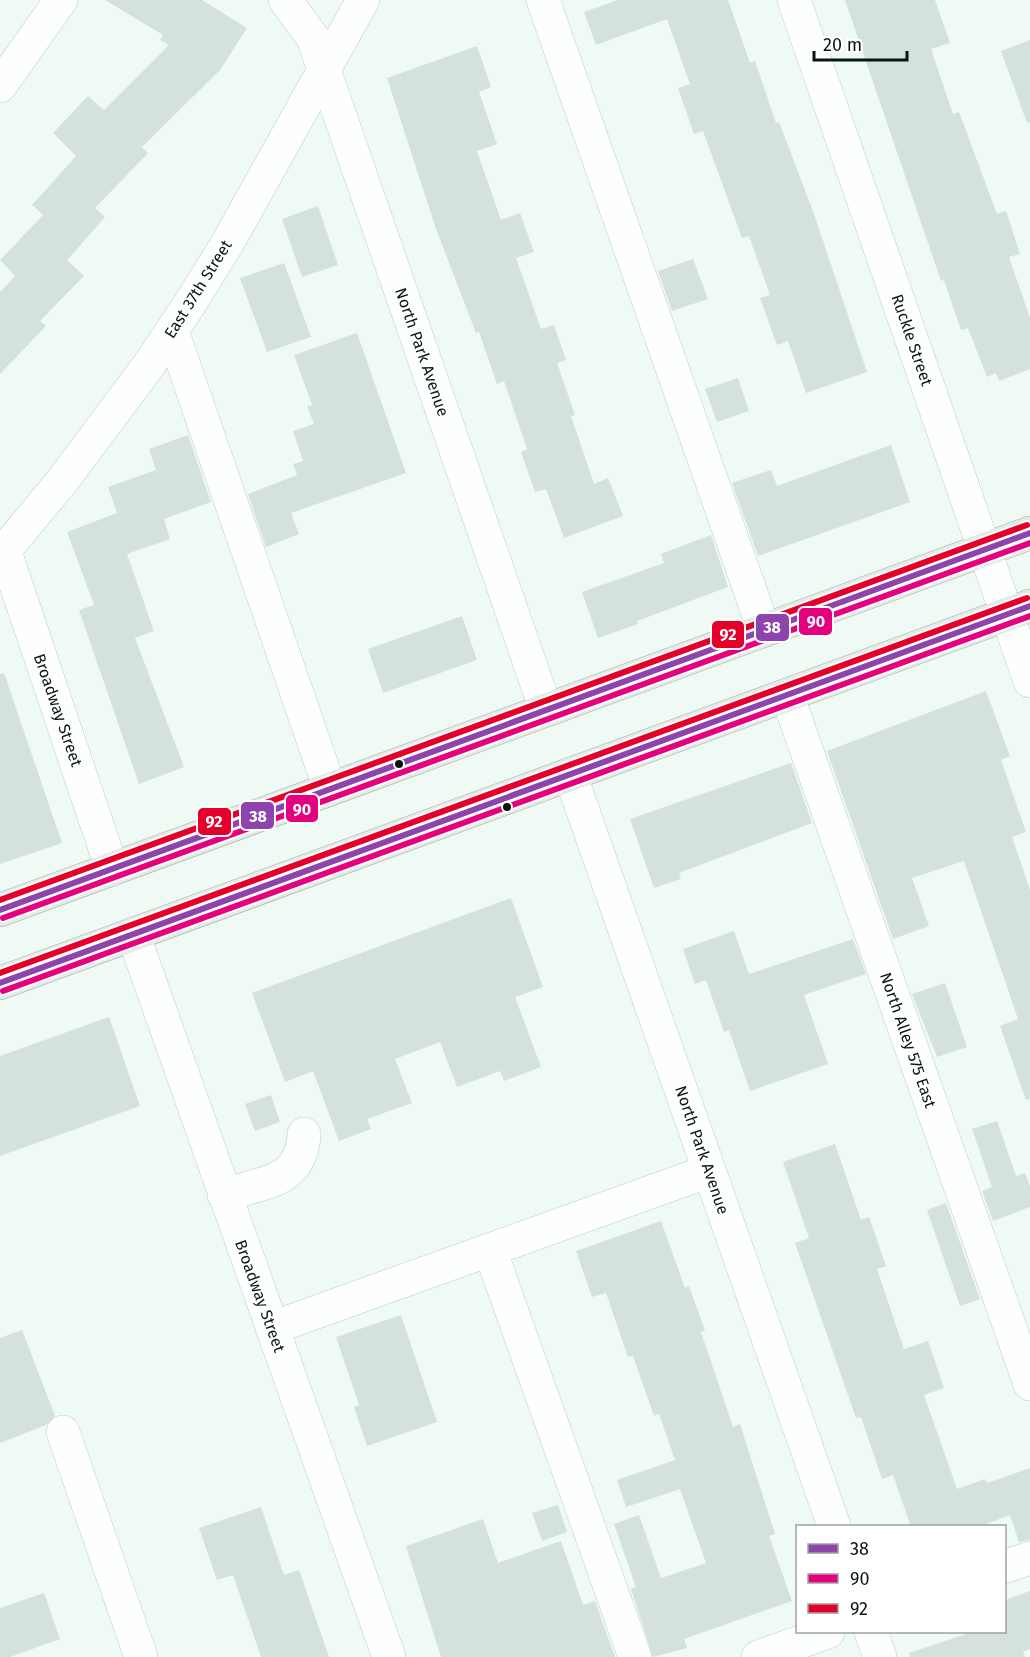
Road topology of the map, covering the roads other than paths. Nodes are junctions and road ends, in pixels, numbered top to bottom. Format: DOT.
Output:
graph roads {
  1 [pos="61,0"];
  2 [pos="285,0"];
  3 [pos="363,0"];
  4 [pos="543,0"];
  5 [pos="794,0"];
  6 [pos="324,68"];
  7 [pos="0,86"];
  8 [pos="172,331"];
  9 [pos="1030,533"];
  10 [pos="984,550"];
  11 [pos="2,554"];
  12 [pos="1018,611"];
  13 [pos="764,630"];
  14 [pos="1030,681"];
  15 [pos="787,695"];
  16 [pos="546,710"];
  17 [pos="570,774"];
  18 [pos="330,789"];
  19 [pos="112,869"];
  20 [pos="0,910"];
  21 [pos="132,934"];
  22 [pos="0,983"];
  23 [pos="304,1134"];
  24 [pos="709,1171"];
  25 [pos="224,1195"];
  26 [pos="490,1250"];
  27 [pos="272,1328"];
  28 [pos="1030,1384"];
  29 [pos="63,1432"];
  30 [pos="833,1525"];
  31 [pos="1030,1558"];
  32 [pos="1006,1567"];
  33 [pos="825,1633"];
  34 [pos="871,1633"];
  35 [pos="141,1657"];
  36 [pos="389,1657"];
  37 [pos="635,1657"];
  38 [pos="758,1657"];
  39 [pos="880,1657"];
  1 -- 7 [label="street"];
  2 -- 6 [label="street, North Park Avenue"];
  3 -- 6 [label="street, East 37th Street"];
  4 -- 13 [label="street"];
  5 -- 10 [label="street, Ruckle Street"];
  6 -- 8 [label="street, East 37th Street"];
  6 -- 16 [label="street, North Park Avenue"];
  8 -- 11 [label="street, East 37th Street"];
  8 -- 18 [label="street"];
  9 -- 10 [label="main road"];
  10 -- 12 [label="street, Ruckle Street"];
  10 -- 13 [label="main road"];
  11 -- 19 [label="street, Broadway Street"];
  12 -- 14 [label="street, Ruckle Street"];
  12 -- 15 [label="main road"];
  13 -- 16 [label="main road"];
  15 -- 17 [label="main road"];
  15 -- 28 [label="street, North Alley 575 East"];
  16 -- 18 [label="main road"];
  17 -- 21 [label="main road"];
  17 -- 24 [label="street, North Park Avenue"];
  18 -- 19 [label="main road"];
  19 -- 20 [label="main road"];
  21 -- 22 [label="main road"];
  21 -- 25 [label="street, Broadway Street"];
  23 -- 25 [label="street"];
  24 -- 26 [label="street"];
  24 -- 30 [label="street, North Park Avenue"];
  25 -- 27 [label="street, Broadway Street"];
  26 -- 27 [label="street"];
  26 -- 37 [label="street"];
  27 -- 36 [label="street, Broadway Street"];
  29 -- 35 [label="street"];
  31 -- 32 [label="street"];
  33 -- 38 [label="street"];
  34 -- 39 [label="street"];
}
